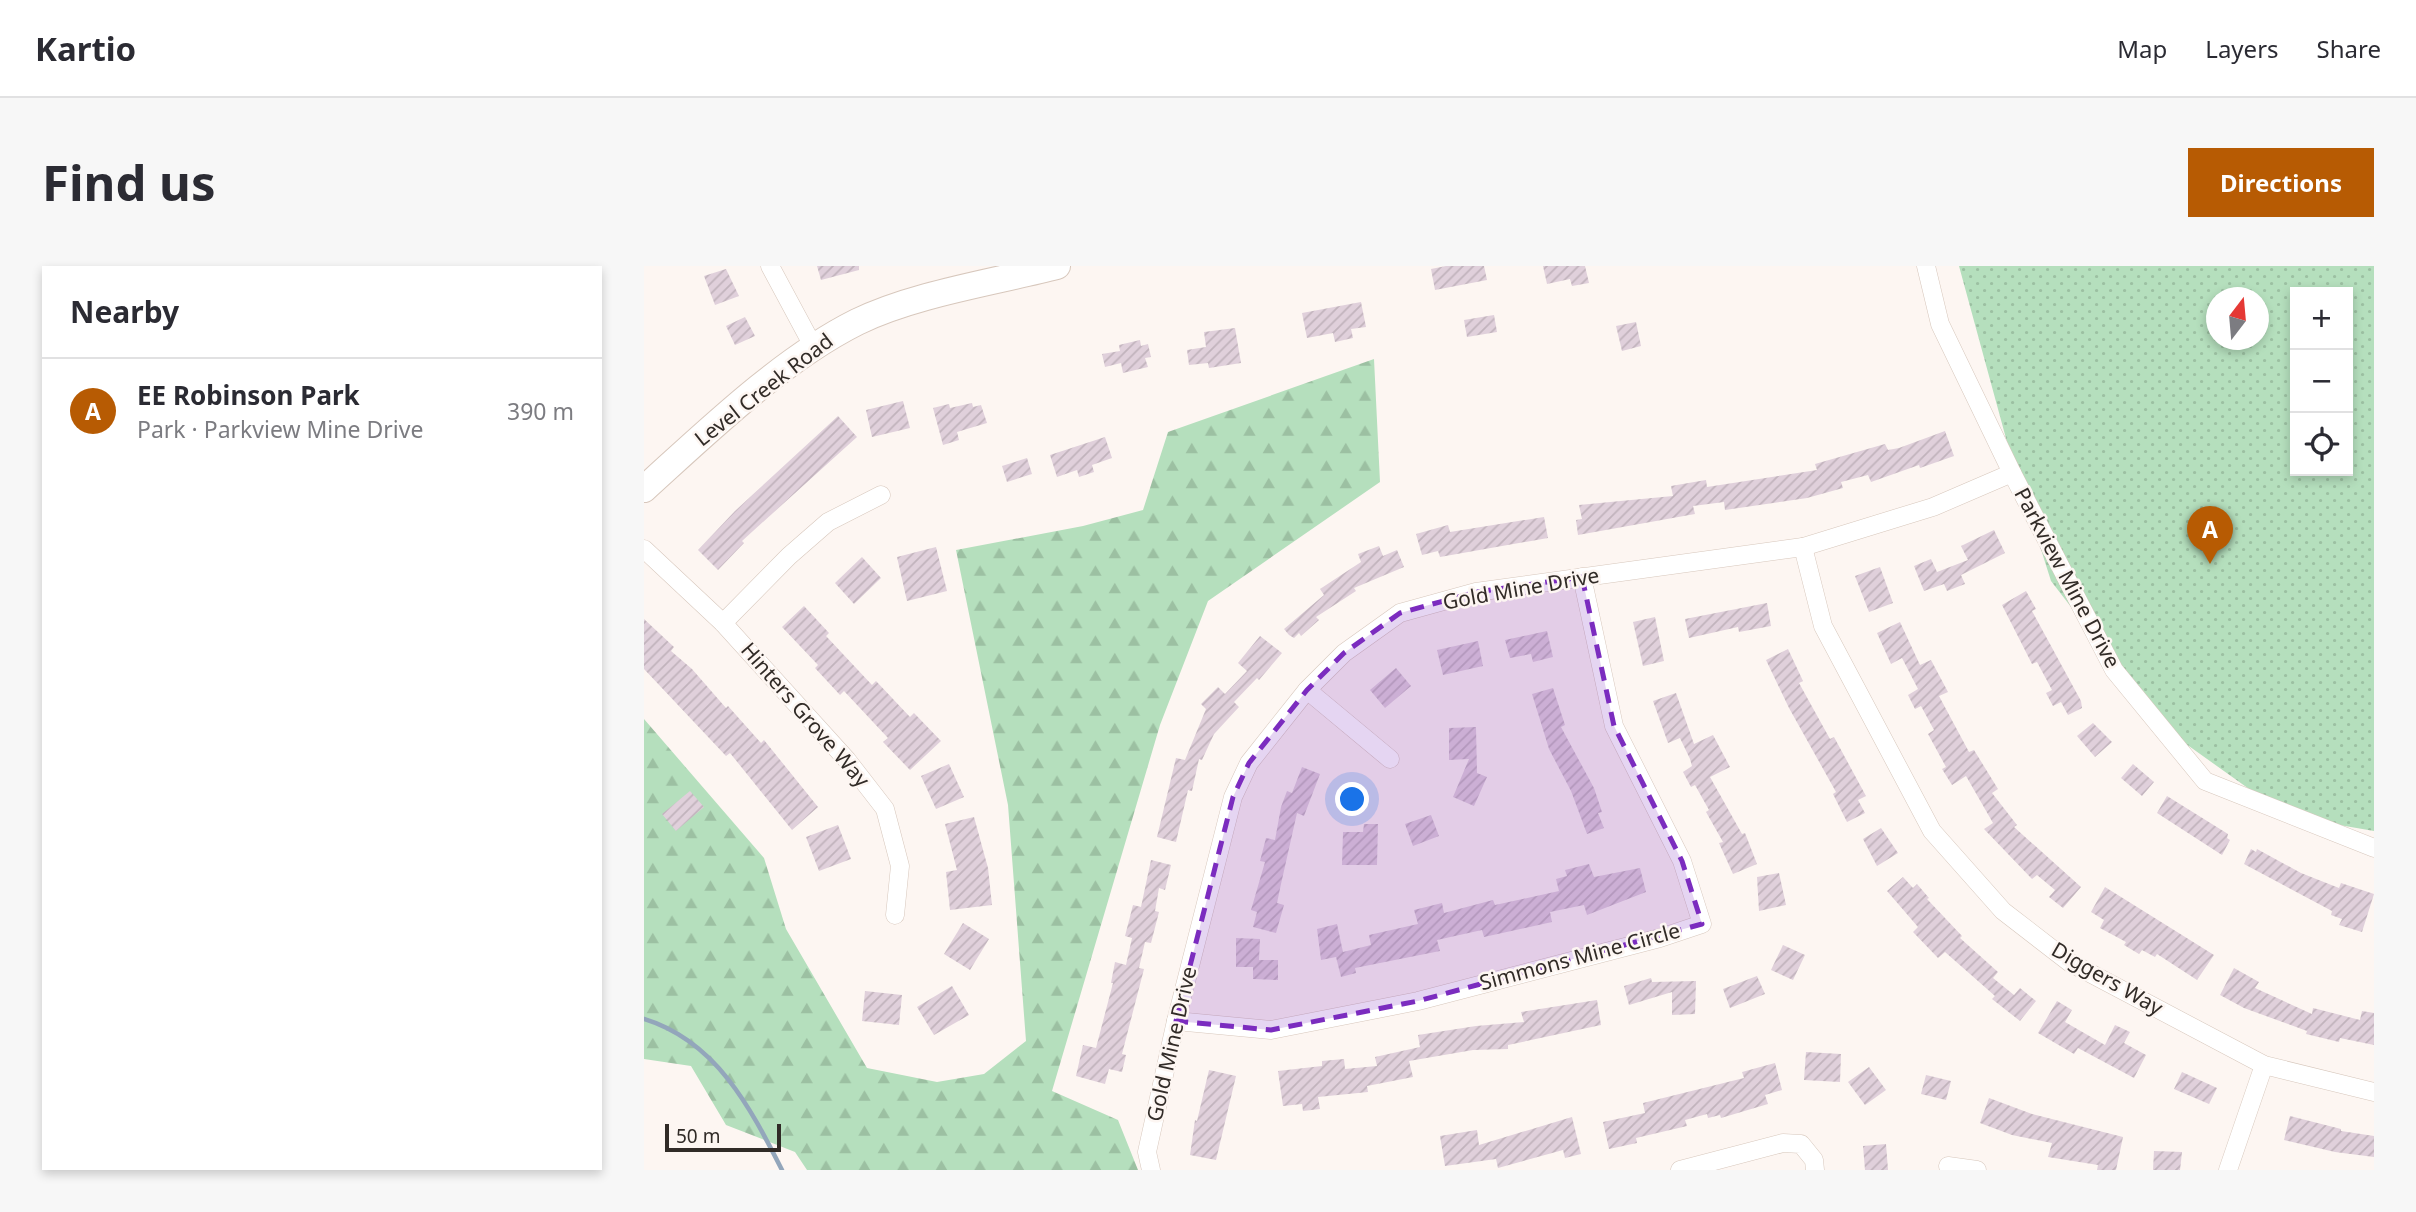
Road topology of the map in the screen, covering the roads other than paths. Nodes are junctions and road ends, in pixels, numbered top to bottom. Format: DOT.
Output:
graph roads {
  1 [pos="770,266"];
  2 [pos="1057,266"];
  3 [pos="1926,266"];
  4 [pos="813,346"];
  5 [pos="2012,473"];
  6 [pos="644,489"];
  7 [pos="881,495"];
  8 [pos="1803,547"];
  9 [pos="644,549"];
  10 [pos="1582,578"];
  11 [pos="723,623"];
  12 [pos="1307,690"];
  13 [pos="1390,759"];
  14 [pos="2374,848"];
  15 [pos="895,915"];
  16 [pos="1176,1021"];
  17 [pos="2264,1065"];
  18 [pos="2374,1092"];
  19 [pos="1948,1166"];
  20 [pos="1151,1170"];
  21 [pos="1680,1170"];
  22 [pos="1815,1170"];
  23 [pos="1977,1170"];
  24 [pos="2228,1170"];
  1 -- 4 [label="street"];
  2 -- 4 [label="street, Level Creek Road"];
  3 -- 5 [label="street, Parkview Mine Drive"];
  4 -- 6 [label="street, Level Creek Road"];
  5 -- 8 [label="street, Gold Mine Drive"];
  5 -- 14 [label="street, Parkview Mine Drive"];
  7 -- 11 [label="street"];
  8 -- 10 [label="street, Gold Mine Drive"];
  8 -- 17 [label="street, Diggers Way"];
  9 -- 11 [label="street, Hinters Grove Way"];
  10 -- 12 [label="street, Gold Mine Drive"];
  10 -- 16 [label="street, Simmons Mine Circle"];
  11 -- 15 [label="street, Hinters Grove Way"];
  12 -- 13 [label="street"];
  12 -- 16 [label="street, Gold Mine Drive"];
  16 -- 20 [label="street, Gold Mine Drive"];
  17 -- 18 [label="street, Diggers Way"];
  17 -- 24 [label="street"];
  19 -- 23 [label="street"];
  21 -- 22 [label="street"];
}
